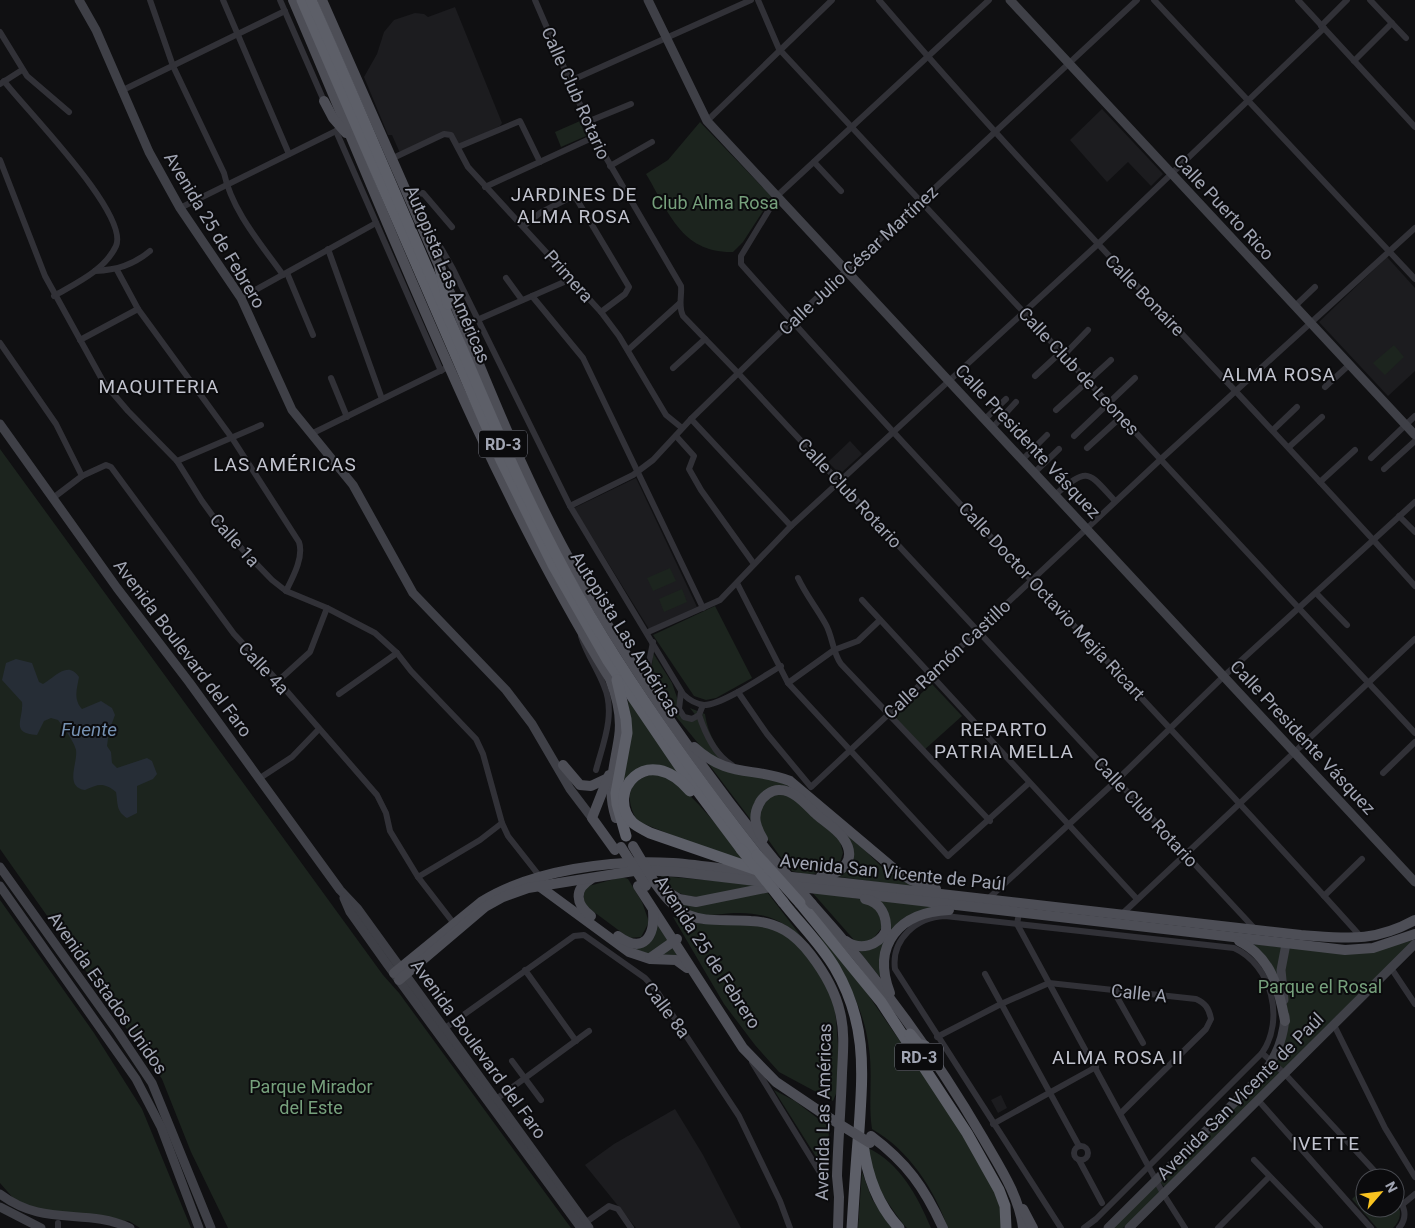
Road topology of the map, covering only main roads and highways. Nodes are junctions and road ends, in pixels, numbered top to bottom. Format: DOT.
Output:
graph roads {
  1 [pos="293,0"];
  2 [pos="302,0"];
  3 [pos="311,0"];
  4 [pos="322,0"];
  5 [pos="324,101"];
  6 [pos="356,149"];
  7 [pos="440,268"];
  8 [pos="456,335"];
  9 [pos="608,661"];
  10 [pos="660,706"];
  11 [pos="563,764"];
  12 [pos="610,774"];
  13 [pos="626,836"];
  14 [pos="741,849"];
  15 [pos="776,862"];
  16 [pos="771,875"];
  17 [pos="597,876"];
  18 [pos="801,878"];
  19 [pos="540,882"];
  20 [pos="784,884"];
  21 [pos="646,885"];
  22 [pos="823,890"];
  23 [pos="986,898"];
  24 [pos="980,908"];
  25 [pos="583,910"];
  26 [pos="653,910"];
  27 [pos="1415,920"];
  28 [pos="1415,934"];
  29 [pos="842,937"];
  30 [pos="1234,938"];
  31 [pos="676,940"];
  32 [pos="650,959"];
  33 [pos="400,974"];
  34 [pos="698,978"];
  35 [pos="866,982"];
  36 [pos="892,998"];
  37 [pos="1285,1021"];
  38 [pos="925,1046"];
  39 [pos="831,1116"];
  40 [pos="859,1122"];
  41 [pos="871,1139"];
  42 [pos="1011,1186"];
  43 [pos="838,1228"];
  44 [pos="852,1228"];
  45 [pos="899,1228"];
  46 [pos="937,1228"];
  47 [pos="943,1228"];
  48 [pos="1006,1228"];
  49 [pos="1022,1228"];
  50 [pos="1033,1228"];
  1 -- 6 [label="main road, Avenida Las Américas"];
  2 -- 9 [label="highway, Autopista Las Américas / RD-3"];
  3 -- 8 [label="highway, Autopista Las Américas / RD-3"];
  4 -- 7 [label="main road"];
  5 -- 6 [label="main road"];
  6 -- 12 [label="main road, Avenida Las Américas"];
  7 -- 8 [label="highway"];
  7 -- 10 [label="main road"];
  8 -- 35 [label="highway, Autopista Las Américas / RD-3, bridge"];
  9 -- 13 [label="highway"];
  9 -- 14 [label="highway, Autopista Las Américas / RD-3"];
  10 -- 15 [label="main road"];
  10 -- 23 [label="main road"];
  11 -- 12 [label="main road"];
  12 -- 13 [label="main road, Avenida Las Américas"];
  12 -- 21 [label="main road, Avenida 25 de Febrero, bridge"];
  13 -- 21 [label="main road, Avenida Las Américas, bridge"];
  14 -- 16 [label="highway"];
  14 -- 40 [label="highway, Autopista Las Américas / RD-3, bridge"];
  15 -- 18 [label="main road"];
  15 -- 29 [label="main road, bridge"];
  16 -- 18 [label="main road, Avenida San Vicente de Paúl"];
  16 -- 19 [label="main road, Avenida San Vicente de Paúl"];
  17 -- 19 [label="main road, Avenida San Vicente de Paúl"];
  17 -- 20 [label="main road, Avenida San Vicente de Paúl"];
  17 -- 25 [label="main road"];
  18 -- 23 [label="main road, Avenida San Vicente de Paúl"];
  19 -- 25 [label="main road"];
  19 -- 32 [label="main road"];
  19 -- 33 [label="main road, Avenida San Vicente de Paúl"];
  20 -- 21 [label="main road"];
  20 -- 22 [label="main road, Avenida San Vicente de Paúl"];
  21 -- 26 [label="main road, Avenida 25 de Febrero"];
  21 -- 31 [label="main road, Avenida 25 de Febrero"];
  21 -- 43 [label="main road, Avenida Las Américas"];
  22 -- 24 [label="main road, Avenida San Vicente de Paúl"];
  22 -- 29 [label="main road"];
  23 -- 27 [label="main road, Avenida San Vicente de Paúl"];
  24 -- 30 [label="main road, Avenida San Vicente de Paúl"];
  24 -- 36 [label="main road"];
  25 -- 26 [label="main road"];
  26 -- 31 [label="main road, Avenida 25 de Febrero"];
  28 -- 30 [label="main road, Avenida San Vicente de Paúl"];
  29 -- 36 [label="main road"];
  30 -- 37 [label="main road"];
  31 -- 32 [label="main road"];
  31 -- 34 [label="main road, Avenida 25 de Febrero"];
  31 -- 39 [label="main road, Avenida 25 de Febrero"];
  32 -- 34 [label="main road"];
  34 -- 39 [label="main road, Avenida 25 de Febrero"];
  35 -- 38 [label="highway"];
  35 -- 48 [label="highway, Autopista Las Américas / RD-3"];
  36 -- 38 [label="main road"];
  38 -- 42 [label="main road"];
  39 -- 41 [label="main road, Avenida 25 de Febrero"];
  40 -- 44 [label="highway, Autopista Las Américas / RD-3"];
  40 -- 45 [label="highway"];
  41 -- 46 [label="main road, Avenida 25 de Febrero"];
  41 -- 47 [label="main road, Avenida 25 de Febrero"];
  42 -- 49 [label="main road"];
  42 -- 50 [label="main road"];
}
